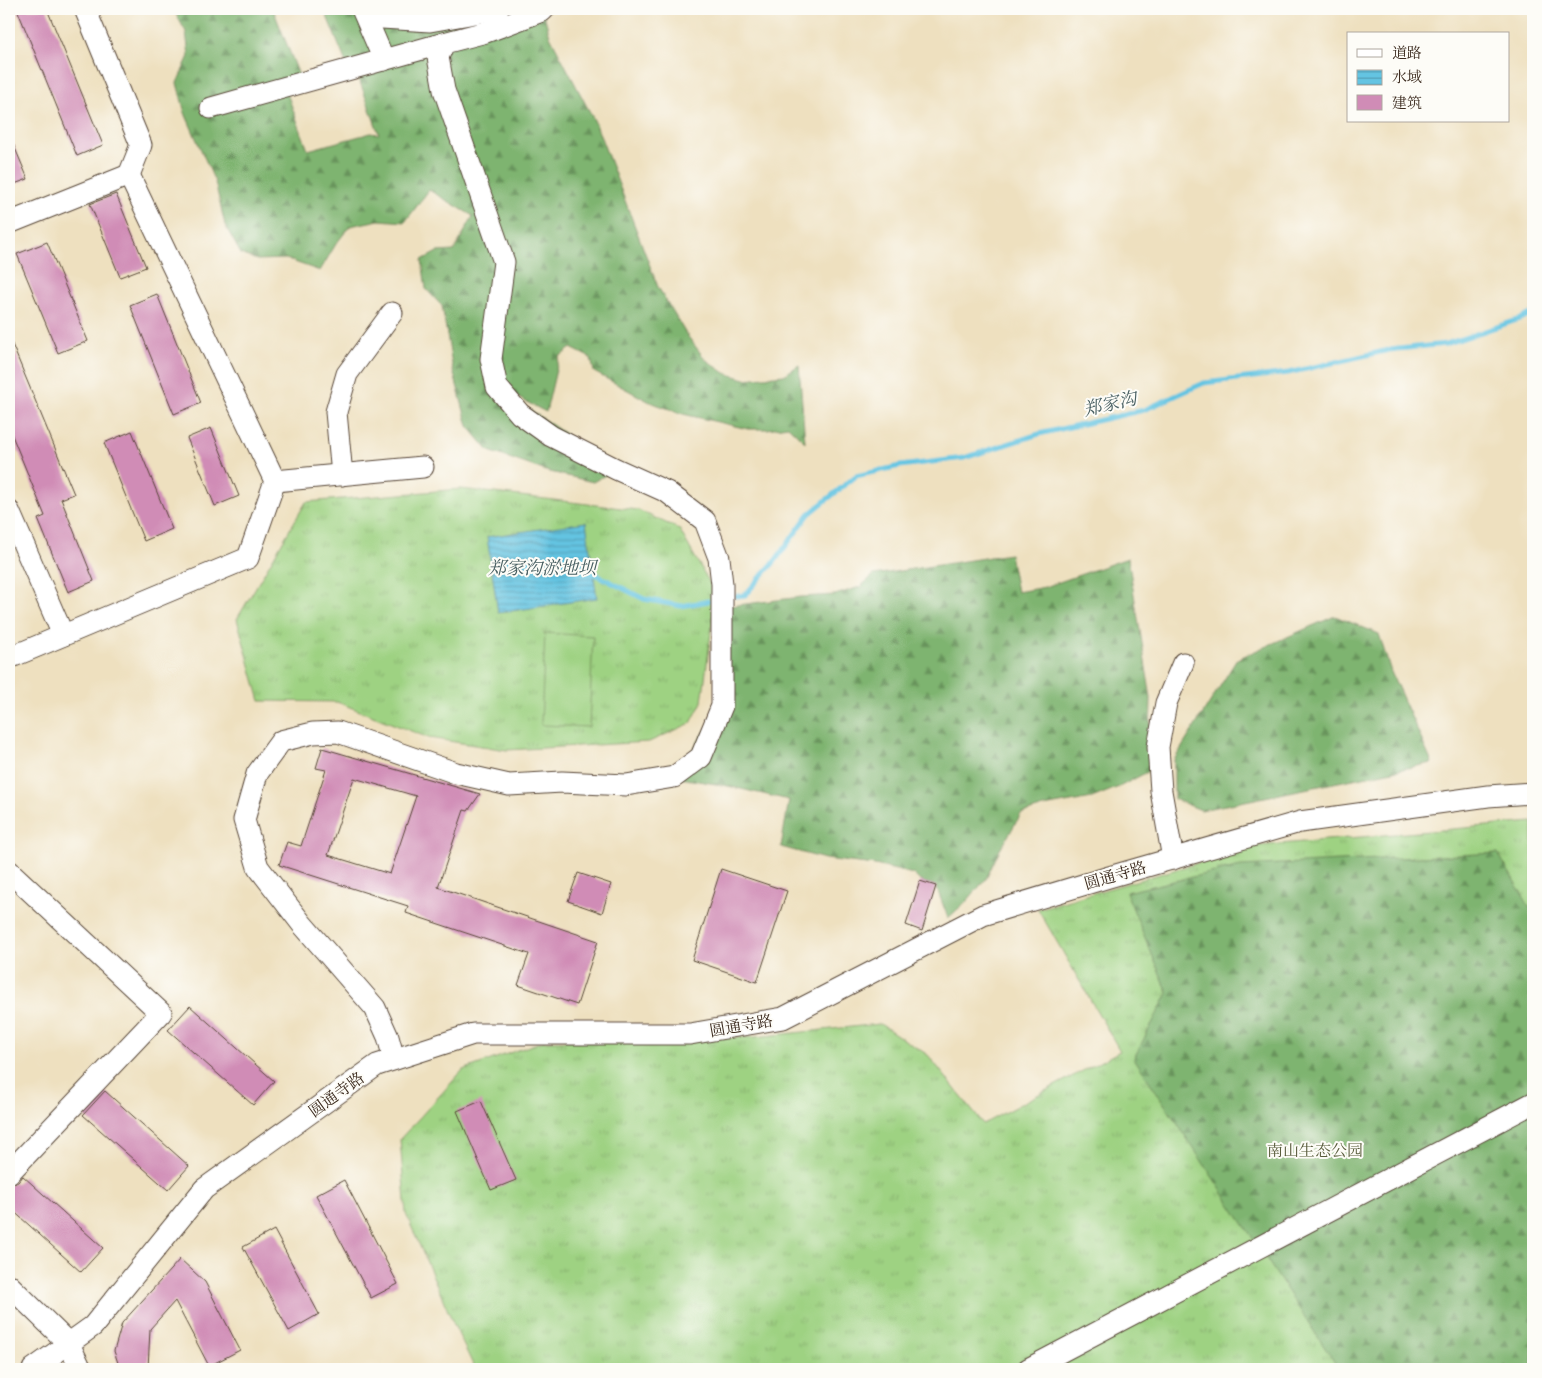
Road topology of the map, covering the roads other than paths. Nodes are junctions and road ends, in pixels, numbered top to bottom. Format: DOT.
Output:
graph roads {
  1 [pos="85,9"];
  2 [pos="362,9"];
  3 [pos="372,9"];
  4 [pos="498,9"];
  5 [pos="544,9"];
  6 [pos="444,43"];
  7 [pos="384,60"];
  8 [pos="211,108"];
  9 [pos="129,175"];
  10 [pos="9,223"];
  11 [pos="392,312"];
  12 [pos="423,467"];
  13 [pos="342,475"];
  14 [pos="275,481"];
  15 [pos="9,511"];
  16 [pos="63,635"];
  17 [pos="9,658"];
  18 [pos="1184,663"];
  19 [pos="1533,793"];
  20 [pos="1172,858"];
  21 [pos="9,870"];
  22 [pos="394,1059"];
  23 [pos="1533,1102"];
  24 [pos="9,1173"];
  25 [pos="9,1285"];
  26 [pos="69,1344"];
  27 [pos="33,1369"];
  28 [pos="81,1369"];
  29 [pos="1028,1369"];
  1 -- 9 [label="street"];
  2 -- 7 [label="street"];
  3 -- 4 [label="street"];
  5 -- 6 [label="street"];
  6 -- 7 [label="street"];
  6 -- 22 [label="street"];
  7 -- 8 [label="street"];
  9 -- 10 [label="street"];
  9 -- 14 [label="street"];
  11 -- 13 [label="street"];
  12 -- 13 [label="street"];
  13 -- 14 [label="street"];
  14 -- 16 [label="street"];
  15 -- 16 [label="street"];
  16 -- 17 [label="street"];
  18 -- 20 [label="street"];
  19 -- 20 [label="street, 圆通寺路"];
  20 -- 22 [label="street, 圆通寺路"];
  21 -- 24 [label="street"];
  22 -- 26 [label="street, 圆通寺路"];
  23 -- 29 [label="street"];
  25 -- 26 [label="street"];
  26 -- 27 [label="street, 圆通寺路"];
  26 -- 28 [label="street"];
}
